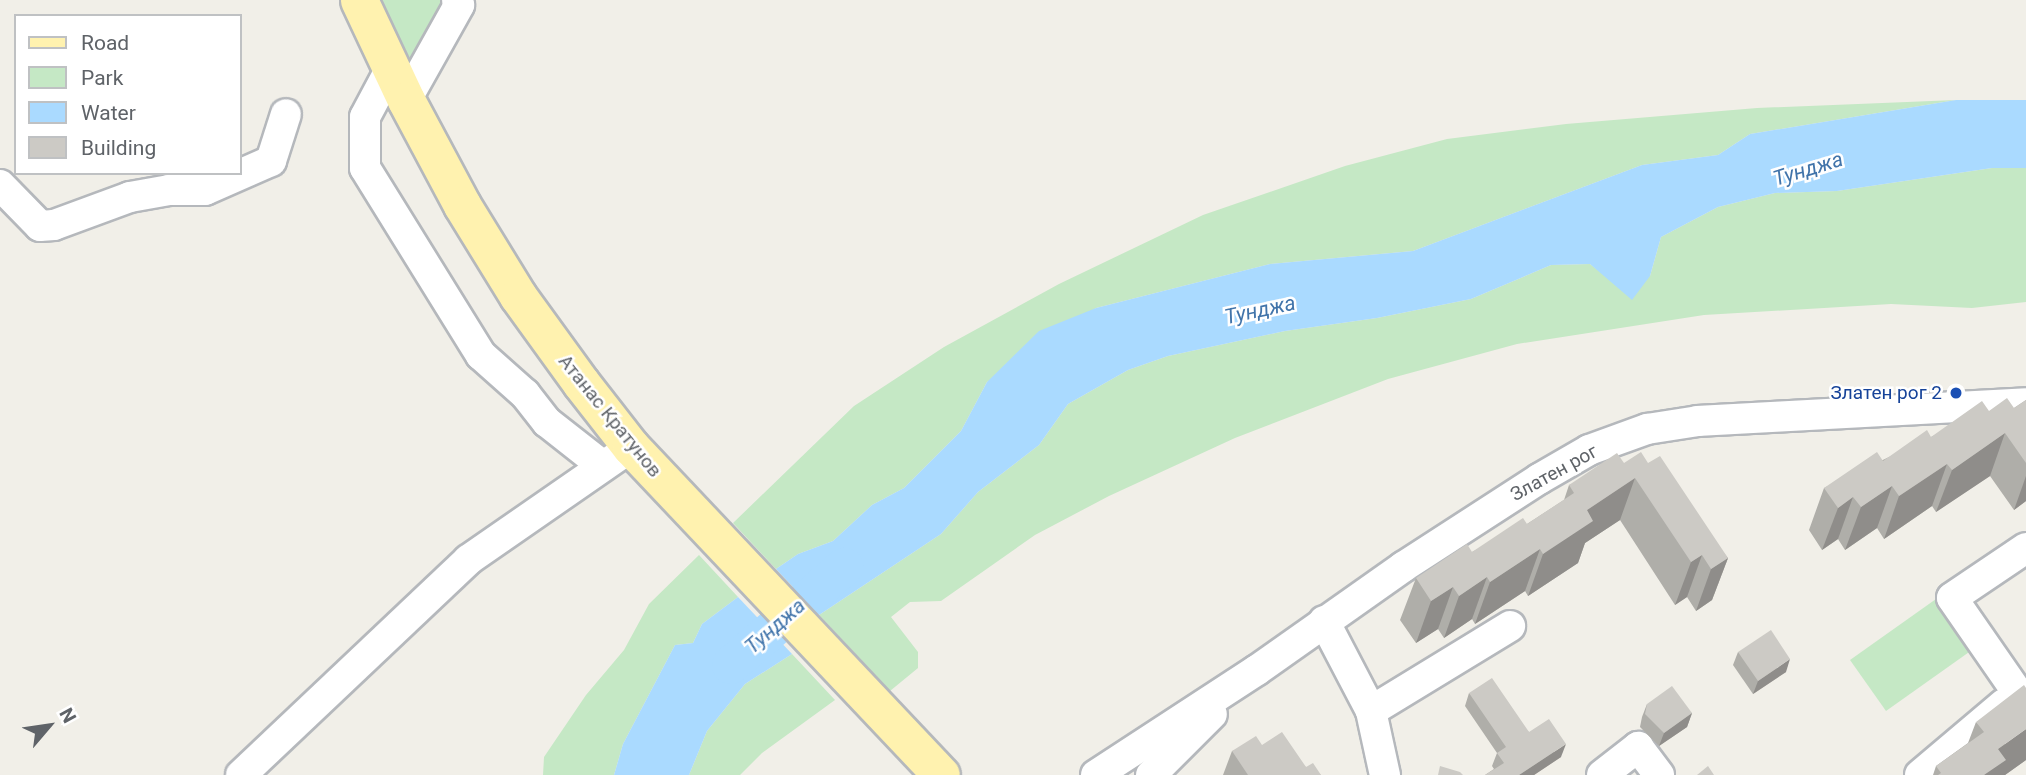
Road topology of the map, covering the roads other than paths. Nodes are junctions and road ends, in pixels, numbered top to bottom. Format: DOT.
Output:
graph roads {
  1 [pos="359,0"];
  2 [pos="457,0"];
  3 [pos="398,84"];
  4 [pos="286,114"];
  5 [pos="242,174"];
  6 [pos="239,175"];
  7 [pos="0,185"];
  8 [pos="2026,403"];
  9 [pos="617,457"];
  10 [pos="2026,548"];
  11 [pos="1324,621"];
  12 [pos="1510,626"];
  13 [pos="1257,670"];
  14 [pos="2022,699"];
  15 [pos="1371,711"];
  16 [pos="241,775"];
  17 [pos="941,775"];
  18 [pos="1096,775"];
  19 [pos="1151,775"];
  20 [pos="1385,775"];
  21 [pos="1602,775"];
  22 [pos="1659,775"];
  23 [pos="1920,775"];
  1 -- 3 [label="main road, Атанас Кратунов"];
  2 -- 3 [label="street"];
  3 -- 9 [label="main road, Атанас Кратунов"];
  3 -- 9 [label="street"];
  4 -- 5 [label="street"];
  6 -- 7 [label="street"];
  8 -- 11 [label="street, Златен рог"];
  9 -- 16 [label="street"];
  9 -- 17 [label="main road, Атанас Кратунов"];
  10 -- 14 [label="street"];
  11 -- 13 [label="street, Златен рог"];
  11 -- 15 [label="street"];
  12 -- 15 [label="street"];
  13 -- 18 [label="street, Златен рог"];
  13 -- 19 [label="street, Златен рог"];
  14 -- 23 [label="street"];
  15 -- 20 [label="street"];
  21 -- 22 [label="street"];
}
